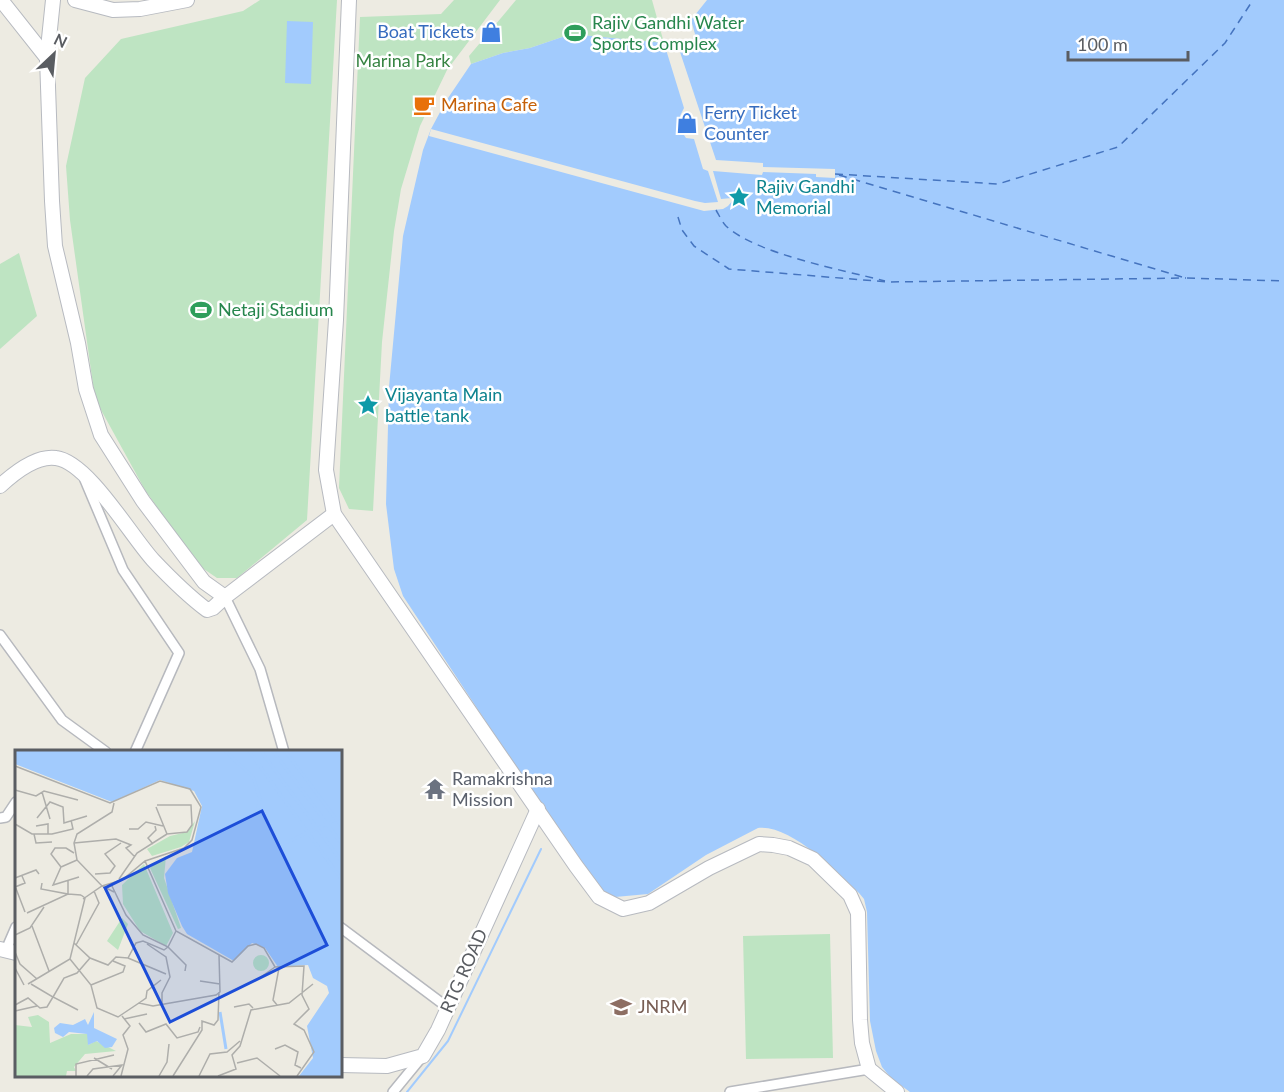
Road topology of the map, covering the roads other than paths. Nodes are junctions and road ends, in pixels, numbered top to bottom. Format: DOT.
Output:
graph roads {
  1 [pos="1,0"];
  2 [pos="54,0"];
  3 [pos="75,0"];
  4 [pos="187,0"];
  5 [pos="349,0"];
  6 [pos="47,58"];
  7 [pos="82,472"];
  8 [pos="0,486"];
  9 [pos="334,514"];
  10 [pos="225,597"];
  11 [pos="0,635"];
  12 [pos="103,750"];
  13 [pos="136,750"];
  14 [pos="283,750"];
  15 [pos="15,804"];
  16 [pos="538,809"];
  17 [pos="0,818"];
  18 [pos="342,928"];
  19 [pos="15,930"];
  20 [pos="8,951"];
  21 [pos="447,1007"];
  22 [pos="423,1056"];
  23 [pos="342,1066"];
  24 [pos="869,1069"];
  25 [pos="892,1091"];
  26 [pos="393,1092"];
  27 [pos="730,1092"];
  1 -- 6 [label="main road"];
  2 -- 6 [label="main road"];
  3 -- 4 [label="main road"];
  5 -- 9 [label="main road"];
  6 -- 10 [label="main road"];
  7 -- 8 [label="main road"];
  7 -- 10 [label="main road"];
  7 -- 13 [label="street"];
  9 -- 10 [label="main road"];
  9 -- 16 [label="main road"];
  10 -- 14 [label="street"];
  11 -- 12 [label="street"];
  15 -- 17 [label="street"];
  16 -- 21 [label="main road, RTG ROAD"];
  16 -- 24 [label="main road"];
  18 -- 21 [label="street"];
  19 -- 20 [label="street"];
  21 -- 22 [label="main road, RTG ROAD"];
  22 -- 23 [label="main road"];
  22 -- 26 [label="street"];
  24 -- 25 [label="main road"];
  24 -- 27 [label="street"];
}
